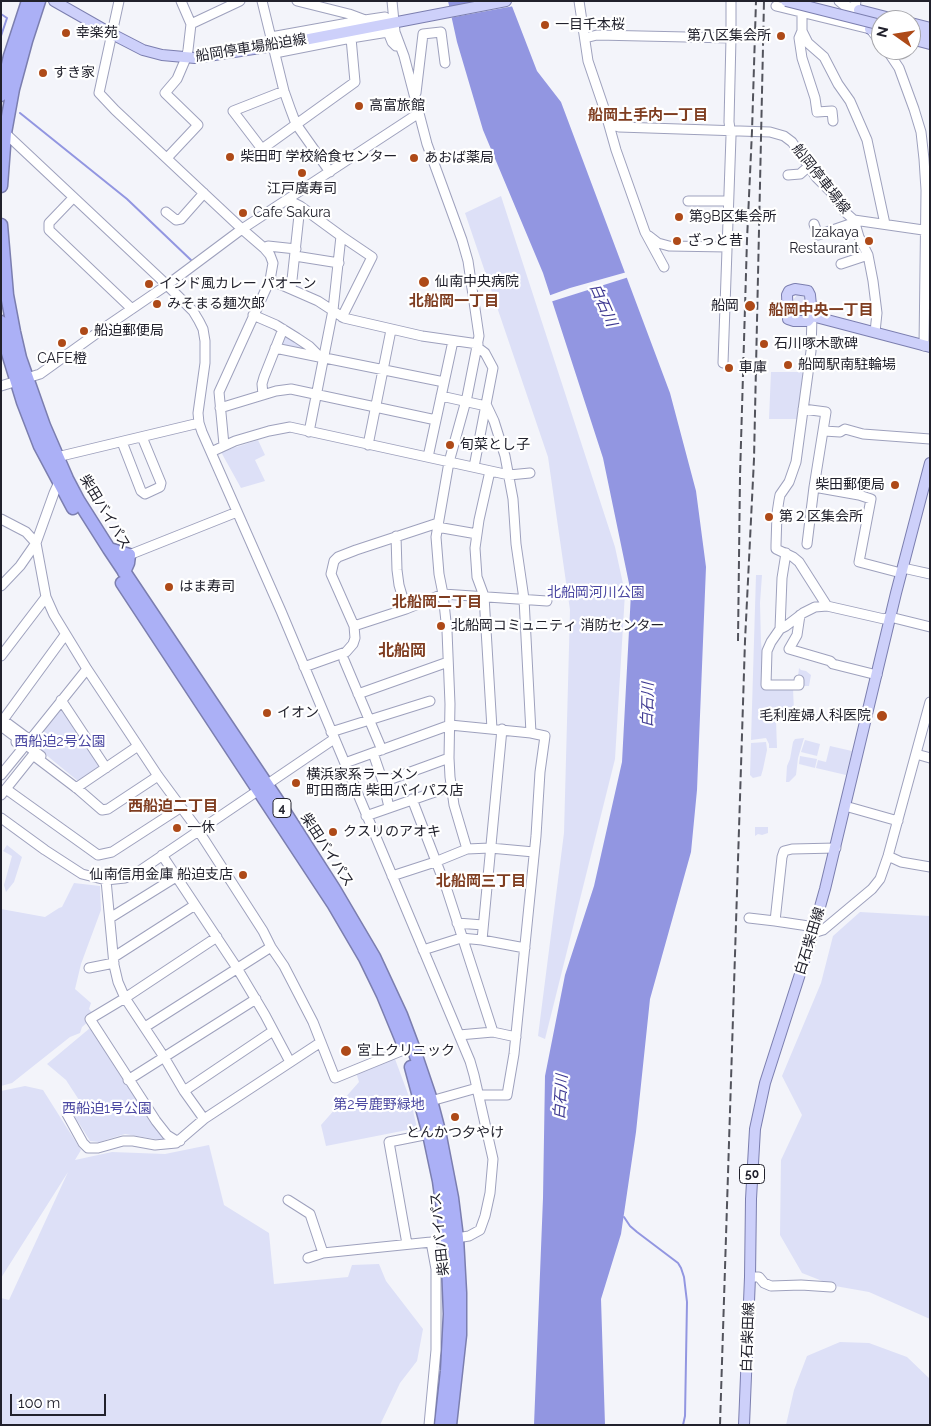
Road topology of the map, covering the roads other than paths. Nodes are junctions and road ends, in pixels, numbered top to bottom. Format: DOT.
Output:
graph roads {
  1 [pos="28,1"];
  2 [pos="39,1"];
  3 [pos="54,1"];
  4 [pos="119,1"];
  5 [pos="181,1"];
  6 [pos="240,1"];
  7 [pos="262,1"];
  8 [pos="297,1"];
  9 [pos="392,1"];
  10 [pos="506,1"];
  11 [pos="579,1"];
  12 [pos="731,1"];
  13 [pos="786,1"];
  14 [pos="839,1"];
  15 [pos="776,6"];
  16 [pos="857,6"];
  17 [pos="871,11"];
  18 [pos="802,12"];
  19 [pos="365,20"];
  20 [pos="393,21"];
  21 [pos="871,22"];
  22 [pos="191,24"];
  23 [pos="870,29"];
  24 [pos="802,31"];
  25 [pos="112,34"];
  26 [pos="351,38"];
  27 [pos="585,38"];
  28 [pos="731,38"];
  29 [pos="273,46"];
  30 [pos="404,56"];
  31 [pos="186,58"];
  32 [pos="894,60"];
  33 [pos="445,63"];
  34 [pos="284,91"];
  35 [pos="1,94"];
  36 [pos="415,98"];
  37 [pos="419,113"];
  38 [pos="833,122"];
  39 [pos="609,123"];
  40 [pos="296,124"];
  41 [pos="730,130"];
  42 [pos="3,131"];
  43 [pos="167,158"];
  44 [pos="808,167"];
  45 [pos="330,172"];
  46 [pos="788,175"];
  47 [pos="1,186"];
  48 [pos="204,193"];
  49 [pos="73,198"];
  50 [pos="288,200"];
  51 [pos="688,201"];
  52 [pos="728,202"];
  53 [pos="300,206"];
  54 [pos="166,212"];
  55 [pos="854,220"];
  56 [pos="814,224"];
  57 [pos="885,224"];
  58 [pos="1,225"];
  59 [pos="242,229"];
  60 [pos="927,231"];
  61 [pos="645,232"];
  62 [pos="341,236"];
  63 [pos="726,247"];
  64 [pos="264,248"];
  65 [pos="295,253"];
  66 [pos="868,255"];
  67 [pos="339,263"];
  68 [pos="841,264"];
  69 [pos="664,267"];
  70 [pos="270,280"];
  71 [pos="167,285"];
  72 [pos="291,289"];
  73 [pos="132,309"];
  74 [pos="333,310"];
  75 [pos="254,315"];
  76 [pos="812,316"];
  77 [pos="342,317"];
  78 [pos="1,322"];
  79 [pos="283,329"];
  80 [pos="392,330"];
  81 [pos="874,332"];
  82 [pos="453,341"];
  83 [pos="477,346"];
  84 [pos="927,347"];
  85 [pos="276,348"];
  86 [pos="321,357"];
  87 [pos="723,363"];
  88 [pos="383,369"];
  89 [pos="21,380"];
  90 [pos="444,382"];
  91 [pos="1,386"];
  92 [pos="316,394"];
  93 [pos="263,395"];
  94 [pos="441,396"];
  95 [pos="465,401"];
  96 [pos="486,405"];
  97 [pos="376,407"];
  98 [pos="220,408"];
  99 [pos="803,409"];
  100 [pos="436,420"];
  101 [pos="199,423"];
  102 [pos="824,431"];
  103 [pos="309,432"];
  104 [pos="142,437"];
  105 [pos="930,439"];
  106 [pos="122,442"];
  107 [pos="224,445"];
  108 [pos="368,445"];
  109 [pos="210,452"];
  110 [pos="57,457"];
  111 [pos="428,457"];
  112 [pos="449,462"];
  113 [pos="930,463"];
  114 [pos="474,467"];
  115 [pos="490,471"];
  116 [pos="530,473"];
  117 [pos="509,475"];
  118 [pos="59,482"];
  119 [pos="814,487"];
  120 [pos="237,512"];
  121 [pos="1,518"];
  122 [pos="438,525"];
  123 [pos="477,534"];
  124 [pos="396,536"];
  125 [pos="36,543"];
  126 [pos="808,544"];
  127 [pos="109,549"];
  128 [pos="786,553"];
  129 [pos="129,556"];
  130 [pos="902,570"];
  131 [pos="124,572"];
  132 [pos="930,574"];
  133 [pos="1,586"];
  134 [pos="443,594"];
  135 [pos="484,596"];
  136 [pos="46,597"];
  137 [pos="524,599"];
  138 [pos="547,601"];
  139 [pos="827,606"];
  140 [pos="406,610"];
  141 [pos="800,615"];
  142 [pos="890,617"];
  143 [pos="354,626"];
  144 [pos="930,627"];
  145 [pos="780,629"];
  146 [pos="65,635"];
  147 [pos="1,656"];
  148 [pos="344,660"];
  149 [pos="448,662"];
  150 [pos="304,667"];
  151 [pos="87,669"];
  152 [pos="877,675"];
  153 [pos="799,680"];
  154 [pos="358,694"];
  155 [pos="61,700"];
  156 [pos="430,701"];
  157 [pos="930,702"];
  158 [pos="369,720"];
  159 [pos="450,725"];
  160 [pos="1,726"];
  161 [pos="492,729"];
  162 [pos="502,729"];
  163 [pos="1,732"];
  164 [pos="531,733"];
  165 [pos="332,736"];
  166 [pos="138,746"];
  167 [pos="377,752"];
  168 [pos="916,754"];
  169 [pos="449,758"];
  170 [pos="930,758"];
  171 [pos="345,763"];
  172 [pos="106,768"];
  173 [pos="1,775"];
  174 [pos="158,776"];
  175 [pos="383,782"];
  176 [pos="75,785"];
  177 [pos="452,786"];
  178 [pos="262,787"];
  179 [pos="4,792"];
  180 [pos="412,799"];
  181 [pos="845,806"];
  182 [pos="180,808"];
  183 [pos="389,808"];
  184 [pos="366,816"];
  185 [pos="1,818"];
  186 [pos="898,821"];
  187 [pos="198,830"];
  188 [pos="490,848"];
  189 [pos="836,848"];
  190 [pos="467,850"];
  191 [pos="534,852"];
  192 [pos="162,855"];
  193 [pos="888,856"];
  194 [pos="435,862"];
  195 [pos="930,867"];
  196 [pos="392,876"];
  197 [pos="176,877"];
  198 [pos="106,880"];
  199 [pos="195,905"];
  200 [pos="110,918"];
  201 [pos="750,918"];
  202 [pos="775,921"];
  203 [pos="458,923"];
  204 [pos="483,925"];
  205 [pos="814,930"];
  206 [pos="217,937"];
  207 [pos="461,938"];
  208 [pos="482,940"];
  209 [pos="271,946"];
  210 [pos="525,948"];
  211 [pos="423,950"];
  212 [pos="114,960"];
  213 [pos="89,968"];
  214 [pos="237,968"];
  215 [pos="125,998"];
  216 [pos="256,999"];
  217 [pos="145,1027"];
  218 [pos="273,1031"];
  219 [pos="493,1032"];
  220 [pos="459,1035"];
  221 [pos="516,1037"];
  222 [pos="321,1042"];
  223 [pos="406,1049"];
  224 [pos="164,1057"];
  225 [pos="290,1062"];
  226 [pos="128,1080"];
  227 [pos="184,1091"];
  228 [pos="478,1091"];
  229 [pos="431,1101"];
  230 [pos="68,1114"];
  231 [pos="204,1119"];
  232 [pos="429,1134"];
  233 [pos="180,1141"];
  234 [pos="288,1200"];
  235 [pos="452,1238"];
  236 [pos="431,1242"];
  237 [pos="407,1244"];
  238 [pos="323,1253"];
  239 [pos="308,1258"];
  240 [pos="750,1277"];
  241 [pos="831,1287"];
  242 [pos="429,1425"];
  243 [pos="441,1425"];
  244 [pos="450,1425"];
  245 [pos="744,1425"];
  1 -- 35 [label="highway"];
  2 -- 42 [label="highway"];
  3 -- 25 [label="main road, 船岡停車場船迫線"];
  4 -- 25 [label="street"];
  5 -- 22 [label="street"];
  6 -- 22 [label="street"];
  7 -- 29 [label="street"];
  8 -- 19 [label="street"];
  9 -- 20 [label="street"];
  10 -- 20 [label="main road, 船岡停車場船迫線"];
  11 -- 27 [label="street"];
  12 -- 28 [label="street"];
  13 -- 21 [label="main road, bridge"];
  14 -- 16 [label="street"];
  15 -- 18 [label="street"];
  16 -- 17 [label="main road"];
  16 -- 23 [label="street"];
  18 -- 23 [label="street"];
  18 -- 24 [label="street"];
  19 -- 20 [label="street"];
  19 -- 29 [label="street"];
  20 -- 29 [label="main road, 船岡停車場船迫線"];
  20 -- 30 [label="street"];
  22 -- 31 [label="street"];
  24 -- 38 [label="street"];
  24 -- 57 [label="street"];
  25 -- 31 [label="main road, 船岡停車場船迫線"];
  25 -- 43 [label="street"];
  26 -- 29 [label="street"];
  26 -- 30 [label="street"];
  26 -- 40 [label="street"];
  27 -- 28 [label="street"];
  27 -- 39 [label="street"];
  28 -- 41 [label="street"];
  29 -- 31 [label="main road, 船岡停車場船迫線"];
  29 -- 34 [label="street"];
  30 -- 36 [label="street"];
  31 -- 43 [label="street"];
  32 -- 60 [label="street"];
  33 -- 36 [label="street"];
  34 -- 40 [label="street"];
  34 -- 40 [label="street"];
  36 -- 37 [label="street"];
  37 -- 45 [label="street"];
  37 -- 83 [label="street"];
  39 -- 41 [label="street, 船岡停車場線"];
  39 -- 61 [label="street"];
  40 -- 45 [label="street"];
  41 -- 44 [label="street, 船岡停車場線"];
  41 -- 52 [label="street"];
  42 -- 47 [label="highway"];
  42 -- 49 [label="street"];
  43 -- 48 [label="street"];
  44 -- 46 [label="street"];
  44 -- 55 [label="street, 船岡停車場線"];
  45 -- 50 [label="street"];
  48 -- 54 [label="street"];
  48 -- 59 [label="street"];
  49 -- 71 [label="street"];
  49 -- 73 [label="street"];
  50 -- 53 [label="street"];
  50 -- 59 [label="street"];
  51 -- 52 [label="street"];
  52 -- 63 [label="street"];
  53 -- 62 [label="street"];
  53 -- 65 [label="street"];
  55 -- 56 [label="street"];
  55 -- 57 [label="street, 船岡停車場線"];
  55 -- 66 [label="street"];
  57 -- 60 [label="street, 船岡停車場線"];
  58 -- 89 [label="highway, 柴田バイパス / 4"];
  59 -- 64 [label="street"];
  59 -- 71 [label="street"];
  60 -- 84 [label="street"];
  61 -- 63 [label="street"];
  61 -- 69 [label="street"];
  62 -- 67 [label="street"];
  62 -- 77 [label="street"];
  63 -- 87 [label="street"];
  64 -- 65 [label="street"];
  64 -- 70 [label="street"];
  65 -- 67 [label="street"];
  65 -- 72 [label="street"];
  66 -- 68 [label="street"];
  66 -- 81 [label="street"];
  67 -- 74 [label="street"];
  70 -- 72 [label="street"];
  70 -- 75 [label="street"];
  71 -- 73 [label="street"];
  71 -- 101 [label="street"];
  72 -- 74 [label="street"];
  73 -- 89 [label="street"];
  74 -- 77 [label="street"];
  74 -- 86 [label="street"];
  75 -- 79 [label="street"];
  75 -- 98 [label="street"];
  76 -- 81 [label="main road"];
  76 -- 99 [label="street"];
  77 -- 80 [label="street"];
  78 -- 89 [label="highway, 柴田バイパス / 4"];
  79 -- 85 [label="street"];
  79 -- 86 [label="street"];
  80 -- 82 [label="street"];
  80 -- 88 [label="street"];
  81 -- 84 [label="main road"];
  82 -- 83 [label="street"];
  82 -- 90 [label="street"];
  83 -- 95 [label="street"];
  83 -- 96 [label="street"];
  85 -- 86 [label="street"];
  85 -- 93 [label="street"];
  86 -- 88 [label="street"];
  86 -- 92 [label="street"];
  88 -- 90 [label="street"];
  88 -- 97 [label="street"];
  89 -- 91 [label="street"];
  89 -- 110 [label="highway, 柴田バイパス / 4"];
  89 -- 118 [label="highway, 柴田バイパス / 4"];
  90 -- 94 [label="street"];
  92 -- 93 [label="street"];
  92 -- 97 [label="street"];
  92 -- 103 [label="street"];
  93 -- 98 [label="street"];
  94 -- 95 [label="street"];
  94 -- 100 [label="street"];
  95 -- 96 [label="street"];
  95 -- 112 [label="street"];
  96 -- 114 [label="street"];
  96 -- 117 [label="street"];
  97 -- 100 [label="street"];
  97 -- 108 [label="street"];
  98 -- 107 [label="street"];
  99 -- 102 [label="street"];
  99 -- 128 [label="street"];
  100 -- 111 [label="street"];
  101 -- 104 [label="street"];
  101 -- 109 [label="street"];
  102 -- 105 [label="street"];
  102 -- 119 [label="street"];
  103 -- 107 [label="street"];
  103 -- 108 [label="street"];
  104 -- 106 [label="street"];
  104 -- 106 [label="street"];
  106 -- 110 [label="street"];
  107 -- 109 [label="street"];
  108 -- 111 [label="street"];
  109 -- 120 [label="street"];
  110 -- 127 [label="highway, 柴田バイパス / 4"];
  111 -- 112 [label="street"];
  112 -- 114 [label="street"];
  112 -- 122 [label="street"];
  113 -- 130 [label="main road, 白石柴田線 / 50"];
  114 -- 115 [label="street"];
  115 -- 117 [label="street"];
  115 -- 123 [label="street"];
  116 -- 117 [label="street"];
  117 -- 137 [label="street"];
  118 -- 125 [label="street"];
  118 -- 178 [label="highway, 柴田バイパス / 4"];
  119 -- 126 [label="street"];
  119 -- 130 [label="street"];
  120 -- 129 [label="street"];
  120 -- 150 [label="street"];
  121 -- 125 [label="street"];
  122 -- 123 [label="street"];
  122 -- 124 [label="street"];
  122 -- 134 [label="street"];
  123 -- 135 [label="street"];
  124 -- 140 [label="street"];
  124 -- 143 [label="street"];
  125 -- 133 [label="street"];
  125 -- 136 [label="street"];
  127 -- 129 [label="highway"];
  127 -- 131 [label="highway, 柴田バイパス / 4"];
  128 -- 139 [label="street"];
  128 -- 145 [label="street"];
  129 -- 131 [label="highway"];
  130 -- 132 [label="street"];
  130 -- 142 [label="main road, 白石柴田線 / 50"];
  131 -- 178 [label="highway, 柴田バイパス / 4"];
  134 -- 135 [label="street"];
  134 -- 140 [label="street"];
  134 -- 149 [label="street"];
  135 -- 137 [label="street"];
  135 -- 161 [label="street"];
  136 -- 146 [label="street"];
  136 -- 147 [label="street"];
  137 -- 138 [label="street"];
  137 -- 164 [label="street"];
  139 -- 141 [label="street"];
  139 -- 142 [label="street"];
  140 -- 143 [label="street"];
  141 -- 145 [label="street"];
  141 -- 152 [label="street"];
  142 -- 144 [label="street"];
  142 -- 152 [label="main road, 白石柴田線 / 50"];
  143 -- 150 [label="street"];
  145 -- 153 [label="street"];
  146 -- 151 [label="street"];
  146 -- 155 [label="street"];
  148 -- 154 [label="street"];
  149 -- 154 [label="street"];
  149 -- 159 [label="street"];
  150 -- 165 [label="street"];
  151 -- 155 [label="street"];
  151 -- 166 [label="street"];
  152 -- 181 [label="main road, 白石柴田線 / 50"];
  154 -- 158 [label="street"];
  155 -- 172 [label="street"];
  156 -- 158 [label="street"];
  157 -- 168 [label="street"];
  158 -- 165 [label="street"];
  158 -- 167 [label="street"];
  159 -- 161 [label="street"];
  159 -- 167 [label="street"];
  159 -- 169 [label="street"];
  160 -- 176 [label="street"];
  161 -- 162 [label="street"];
  162 -- 164 [label="street"];
  162 -- 188 [label="street"];
  163 -- 173 [label="street"];
  164 -- 191 [label="street"];
  165 -- 171 [label="street"];
  165 -- 178 [label="street"];
  166 -- 172 [label="street"];
  166 -- 174 [label="street"];
  167 -- 171 [label="street"];
  167 -- 175 [label="street"];
  168 -- 170 [label="street"];
  168 -- 186 [label="street"];
  169 -- 175 [label="street"];
  169 -- 177 [label="street"];
  171 -- 184 [label="street"];
  172 -- 176 [label="street"];
  174 -- 176 [label="street"];
  174 -- 182 [label="street"];
  175 -- 183 [label="street"];
  176 -- 179 [label="street"];
  177 -- 180 [label="street"];
  177 -- 190 [label="street"];
  178 -- 187 [label="street"];
  178 -- 223 [label="highway, 柴田バイパス / 4"];
  178 -- 229 [label="highway, 柴田バイパス / 4"];
  179 -- 182 [label="street"];
  180 -- 183 [label="street"];
  180 -- 194 [label="street"];
  181 -- 186 [label="street"];
  181 -- 189 [label="main road, 白石柴田線 / 50"];
  182 -- 187 [label="street"];
  183 -- 184 [label="street"];
  184 -- 196 [label="street"];
  185 -- 198 [label="street"];
  186 -- 193 [label="street"];
  187 -- 192 [label="street"];
  187 -- 209 [label="street"];
  188 -- 190 [label="street"];
  188 -- 191 [label="street"];
  188 -- 204 [label="street"];
  189 -- 202 [label="street"];
  189 -- 205 [label="main road, 白石柴田線 / 50"];
  190 -- 194 [label="street"];
  191 -- 210 [label="street"];
  192 -- 197 [label="street"];
  192 -- 198 [label="street"];
  193 -- 195 [label="street"];
  193 -- 205 [label="street"];
  194 -- 196 [label="street"];
  194 -- 203 [label="street"];
  196 -- 211 [label="street"];
  197 -- 199 [label="street"];
  197 -- 200 [label="street"];
  198 -- 200 [label="street"];
  199 -- 206 [label="street"];
  199 -- 212 [label="street"];
  200 -- 212 [label="street"];
  201 -- 202 [label="street"];
  202 -- 205 [label="street"];
  203 -- 204 [label="street"];
  203 -- 207 [label="street"];
  204 -- 208 [label="street"];
  205 -- 240 [label="main road, 白石柴田線 / 50"];
  206 -- 214 [label="street"];
  206 -- 215 [label="street"];
  207 -- 208 [label="street"];
  207 -- 211 [label="street"];
  207 -- 219 [label="street"];
  208 -- 210 [label="street"];
  209 -- 214 [label="street"];
  209 -- 222 [label="street"];
  210 -- 221 [label="street"];
  211 -- 220 [label="street"];
  212 -- 213 [label="street"];
  212 -- 215 [label="street"];
  214 -- 216 [label="street"];
  214 -- 217 [label="street"];
  215 -- 217 [label="street"];
  215 -- 226 [label="street"];
  216 -- 218 [label="street"];
  216 -- 224 [label="street"];
  217 -- 224 [label="street"];
  218 -- 225 [label="street"];
  218 -- 227 [label="street"];
  219 -- 220 [label="street"];
  219 -- 221 [label="street"];
  220 -- 228 [label="street"];
  221 -- 228 [label="street"];
  222 -- 223 [label="street"];
  222 -- 225 [label="street"];
  223 -- 232 [label="highway, 柴田バイパス / 4"];
  224 -- 226 [label="street"];
  224 -- 227 [label="street"];
  225 -- 231 [label="street"];
  226 -- 233 [label="street"];
  227 -- 231 [label="street"];
  228 -- 229 [label="street"];
  228 -- 235 [label="street"];
  229 -- 235 [label="highway, 柴田バイパス / 4"];
  230 -- 233 [label="street"];
  231 -- 233 [label="street"];
  232 -- 235 [label="highway, 柴田バイパス / 4"];
  232 -- 237 [label="street"];
  234 -- 238 [label="street"];
  235 -- 236 [label="street"];
  235 -- 243 [label="highway, 柴田バイパス / 4"];
  235 -- 244 [label="highway, 柴田バイパス / 4"];
  236 -- 237 [label="street"];
  236 -- 242 [label="street"];
  237 -- 238 [label="street"];
  238 -- 239 [label="street"];
  240 -- 241 [label="street"];
  240 -- 245 [label="main road, 白石柴田線 / 50"];
}
